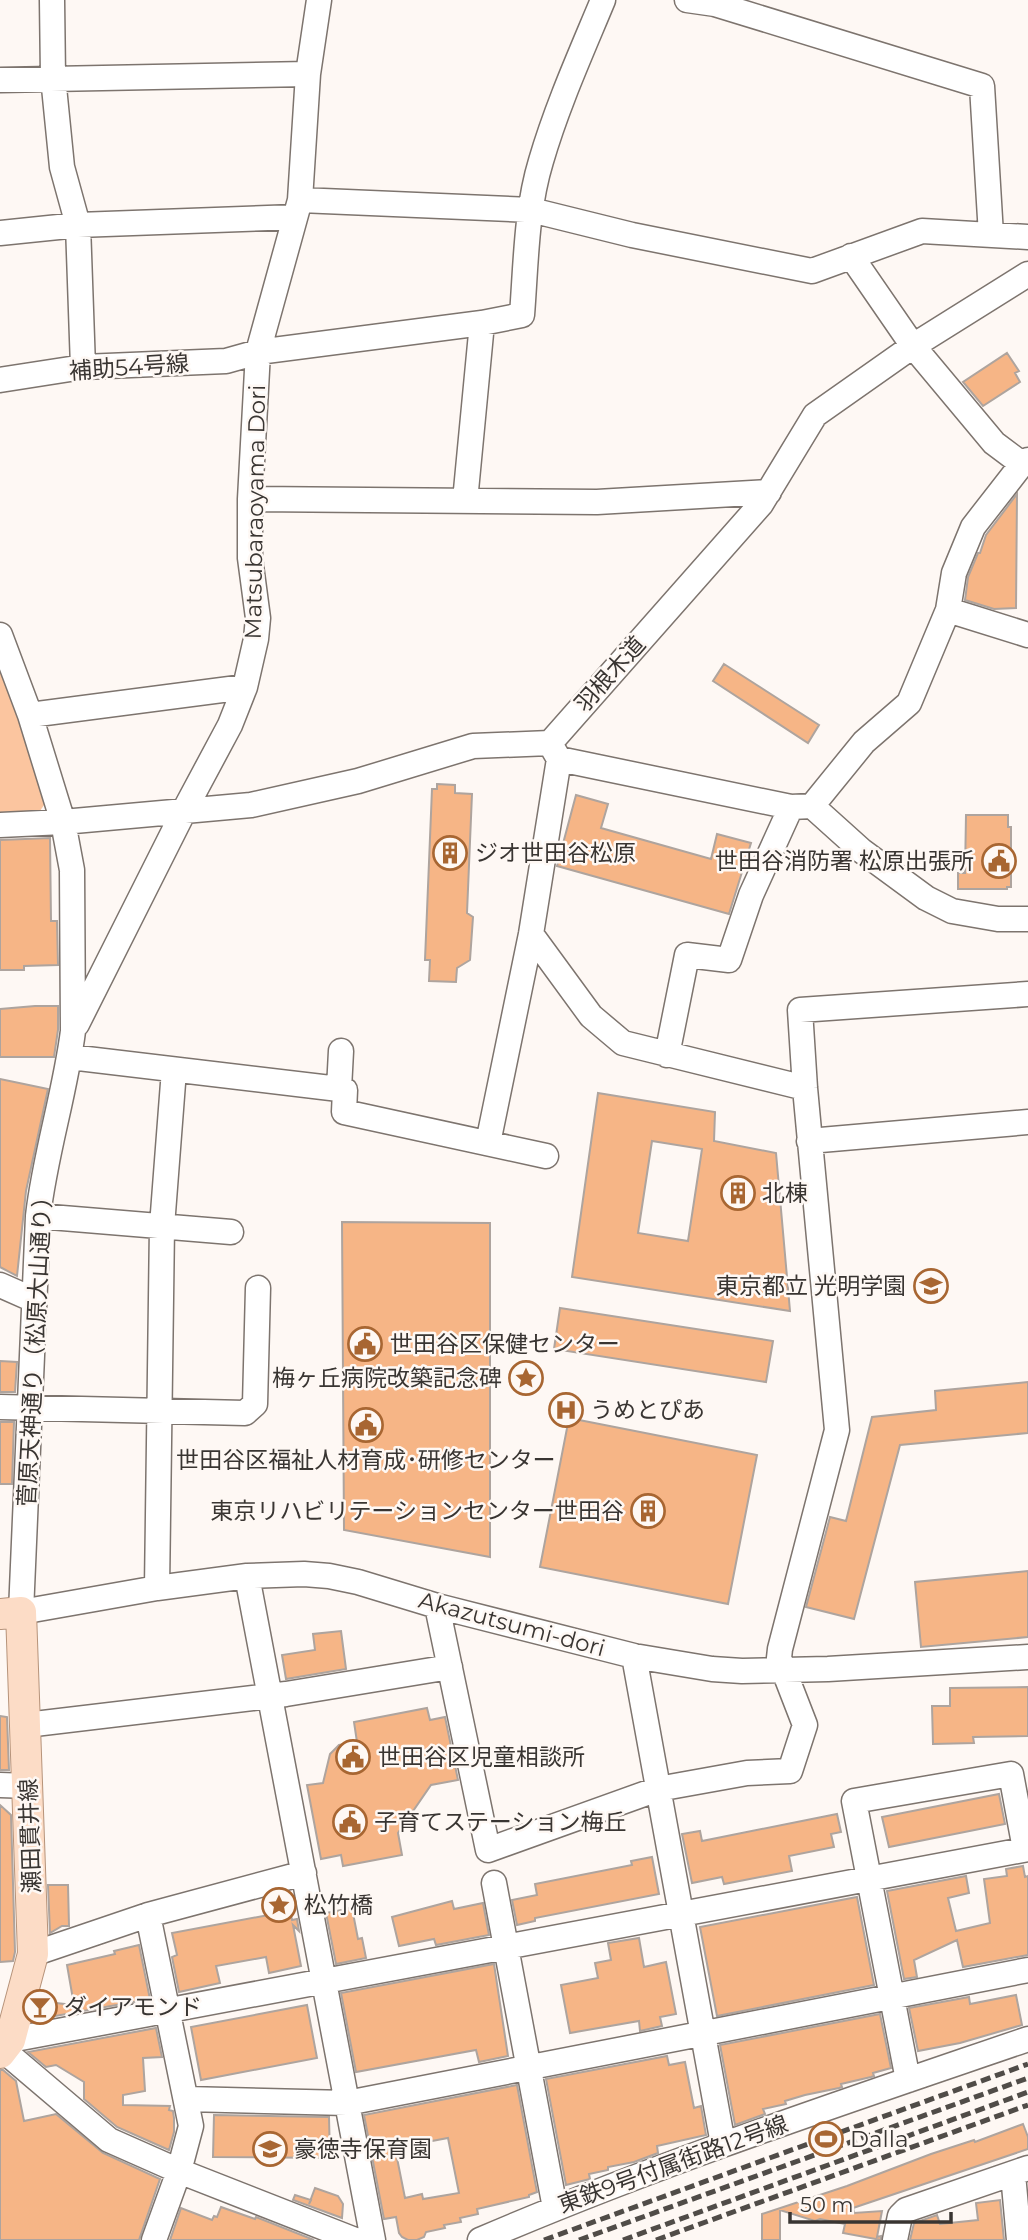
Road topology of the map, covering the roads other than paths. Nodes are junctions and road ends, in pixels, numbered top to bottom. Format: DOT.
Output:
graph roads {
  1 [pos="52,0"];
  2 [pos="319,0"];
  3 [pos="603,0"];
  4 [pos="687,0"];
  5 [pos="308,74"];
  6 [pos="53,77"];
  7 [pos="0,80"];
  8 [pos="297,209"];
  9 [pos="531,210"];
  10 [pos="78,225"];
  11 [pos="0,233"];
  12 [pos="991,235"];
  13 [pos="1028,237"];
  14 [pos="851,256"];
  15 [pos="1028,274"];
  16 [pos="482,324"];
  17 [pos="913,346"];
  18 [pos="258,352"];
  19 [pos="83,367"];
  20 [pos="0,380"];
  21 [pos="1025,462"];
  22 [pos="769,492"];
  23 [pos="250,499"];
  24 [pos="465,501"];
  25 [pos="948,610"];
  26 [pos="0,635"];
  27 [pos="1028,635"];
  28 [pos="245,687"];
  29 [pos="30,715"];
  30 [pos="554,751"];
  31 [pos="801,807"];
  32 [pos="184,811"];
  33 [pos="63,822"];
  34 [pos="0,825"];
  35 [pos="1028,919"];
  36 [pos="531,934"];
  37 [pos="1028,994"];
  38 [pos="73,1031"];
  39 [pos="341,1051"];
  40 [pos="667,1055"];
  41 [pos="70,1057"];
  42 [pos="174,1070"];
  43 [pos="804,1088"];
  44 [pos="339,1089"];
  45 [pos="1028,1122"];
  46 [pos="810,1141"];
  47 [pos="488,1143"];
  48 [pos="546,1156"];
  49 [pos="38,1216"];
  50 [pos="162,1226"];
  51 [pos="231,1232"];
  52 [pos="0,1285"];
  53 [pos="258,1288"];
  54 [pos="34,1300"];
  55 [pos="0,1407"];
  56 [pos="30,1409"];
  57 [pos="159,1410"];
  58 [pos="247,1576"];
  59 [pos="157,1588"];
  60 [pos="437,1606"];
  61 [pos="11,1613"];
  62 [pos="634,1656"];
  63 [pos="1028,1657"];
  64 [pos="450,1667"];
  65 [pos="784,1670"];
  66 [pos="270,1696"];
  67 [pos="26,1725"];
  68 [pos="14,1786"];
  69 [pos="658,1789"];
  70 [pos="1027,1849"];
  71 [pos="304,1873"];
  72 [pos="869,1879"];
  73 [pos="494,1883"];
  74 [pos="681,1914"];
  75 [pos="148,1915"];
  76 [pos="506,1947"];
  77 [pos="33,1954"];
  78 [pos="1028,1970"];
  79 [pos="324,1981"];
  80 [pos="892,1996"];
  81 [pos="168,2011"];
  82 [pos="703,2034"];
  83 [pos="1028,2039"];
  84 [pos="4,2048"];
  85 [pos="528,2068"];
  86 [pos="908,2080"];
  87 [pos="186,2099"];
  88 [pos="347,2103"];
  89 [pos="723,2144"];
  90 [pos="179,2171"];
  91 [pos="1020,2171"];
  92 [pos="555,2208"];
  93 [pos="154,2240"];
  94 [pos="355,2240"];
  95 [pos="373,2240"];
  96 [pos="480,2240"];
  97 [pos="895,2240"];
  98 [pos="1018,2240"];
  1 -- 6 [label="street"];
  2 -- 5 [label="street, Matsubaraoyama Dori"];
  3 -- 9 [label="street"];
  4 -- 12 [label="street"];
  5 -- 6 [label="street"];
  5 -- 8 [label="street, Matsubaraoyama Dori"];
  6 -- 7 [label="street"];
  6 -- 10 [label="street"];
  8 -- 9 [label="street"];
  8 -- 10 [label="street"];
  8 -- 18 [label="street, Matsubaraoyama Dori"];
  9 -- 14 [label="street"];
  9 -- 16 [label="street, 補助54号線"];
  10 -- 11 [label="street"];
  10 -- 19 [label="street"];
  12 -- 13 [label="street"];
  12 -- 14 [label="street"];
  14 -- 17 [label="street"];
  15 -- 17 [label="street, 羽根木道"];
  16 -- 18 [label="street, 補助54号線"];
  16 -- 24 [label="street"];
  17 -- 21 [label="street"];
  17 -- 22 [label="street, 羽根木道"];
  18 -- 19 [label="street, 補助54号線"];
  18 -- 23 [label="street, Matsubaraoyama Dori"];
  19 -- 20 [label="street, 補助54号線"];
  21 -- 25 [label="street"];
  22 -- 24 [label="street"];
  22 -- 30 [label="street, 羽根木道"];
  23 -- 24 [label="street"];
  23 -- 28 [label="street, Matsubaraoyama Dori"];
  25 -- 27 [label="street"];
  25 -- 31 [label="street"];
  26 -- 29 [label="street, 菅原天神通り（松原大山通り）"];
  28 -- 29 [label="street"];
  28 -- 32 [label="street, Matsubaraoyama Dori"];
  29 -- 33 [label="street, 菅原天神通り（松原大山通り）"];
  30 -- 31 [label="street"];
  30 -- 32 [label="street"];
  30 -- 36 [label="street"];
  31 -- 35 [label="street"];
  31 -- 40 [label="street"];
  32 -- 33 [label="street"];
  32 -- 38 [label="street, Matsubaraoyama Dori"];
  33 -- 34 [label="street"];
  33 -- 38 [label="street, 菅原天神通り（松原大山通り）"];
  36 -- 40 [label="street"];
  36 -- 47 [label="street"];
  37 -- 43 [label="street"];
  38 -- 41 [label="street, 菅原天神通り（松原大山通り）"];
  39 -- 44 [label="street"];
  40 -- 43 [label="street"];
  41 -- 42 [label="street"];
  41 -- 49 [label="street, 菅原天神通り（松原大山通り）"];
  42 -- 44 [label="street"];
  42 -- 50 [label="street"];
  43 -- 46 [label="street"];
  44 -- 47 [label="street"];
  45 -- 46 [label="street"];
  46 -- 65 [label="street"];
  47 -- 48 [label="street"];
  49 -- 50 [label="street"];
  49 -- 54 [label="street, 菅原天神通り（松原大山通り）"];
  50 -- 51 [label="street"];
  50 -- 57 [label="street"];
  52 -- 54 [label="street"];
  53 -- 57 [label="street"];
  54 -- 56 [label="street, 菅原天神通り（松原大山通り）"];
  55 -- 56 [label="street"];
  56 -- 57 [label="street"];
  56 -- 61 [label="street, 菅原天神通り（松原大山通り）"];
  57 -- 59 [label="street"];
  58 -- 59 [label="street, Akazutsumi-dori"];
  58 -- 60 [label="street, Akazutsumi-dori"];
  58 -- 66 [label="street"];
  59 -- 61 [label="street, Akazutsumi-dori"];
  60 -- 62 [label="street, Akazutsumi-dori"];
  60 -- 64 [label="street"];
  61 -- 67 [label="main road, 瀬田貫井線"];
  62 -- 65 [label="street, Akazutsumi-dori"];
  62 -- 69 [label="street"];
  63 -- 65 [label="street, Akazutsumi-dori"];
  64 -- 66 [label="street"];
  64 -- 69 [label="street"];
  65 -- 69 [label="street"];
  66 -- 67 [label="street"];
  66 -- 71 [label="street"];
  67 -- 68 [label="main road, 瀬田貫井線"];
  68 -- 77 [label="main road, 瀬田貫井線"];
  69 -- 74 [label="street"];
  70 -- 72 [label="street"];
  70 -- 72 [label="street"];
  71 -- 75 [label="street"];
  71 -- 79 [label="street"];
  72 -- 74 [label="street"];
  72 -- 80 [label="street"];
  73 -- 76 [label="street"];
  74 -- 76 [label="street"];
  74 -- 82 [label="street"];
  75 -- 77 [label="street"];
  75 -- 81 [label="street"];
  76 -- 79 [label="street"];
  76 -- 85 [label="street"];
  77 -- 84 [label="main road, 瀬田貫井線"];
  78 -- 80 [label="street"];
  79 -- 81 [label="street"];
  79 -- 88 [label="street"];
  80 -- 82 [label="street"];
  80 -- 86 [label="street"];
  81 -- 84 [label="street"];
  81 -- 87 [label="street"];
  82 -- 85 [label="street"];
  82 -- 89 [label="street"];
  83 -- 86 [label="street, 東鉄9号付属街路12号線"];
  84 -- 90 [label="street"];
  85 -- 88 [label="street"];
  85 -- 92 [label="street"];
  86 -- 89 [label="street, 東鉄9号付属街路12号線"];
  87 -- 88 [label="street"];
  87 -- 90 [label="street"];
  88 -- 95 [label="street"];
  89 -- 92 [label="street, 東鉄9号付属街路12号線"];
  90 -- 93 [label="street"];
  90 -- 94 [label="street"];
  91 -- 97 [label="street"];
  91 -- 98 [label="street"];
  92 -- 96 [label="street, 東鉄9号付属街路12号線"];
}
